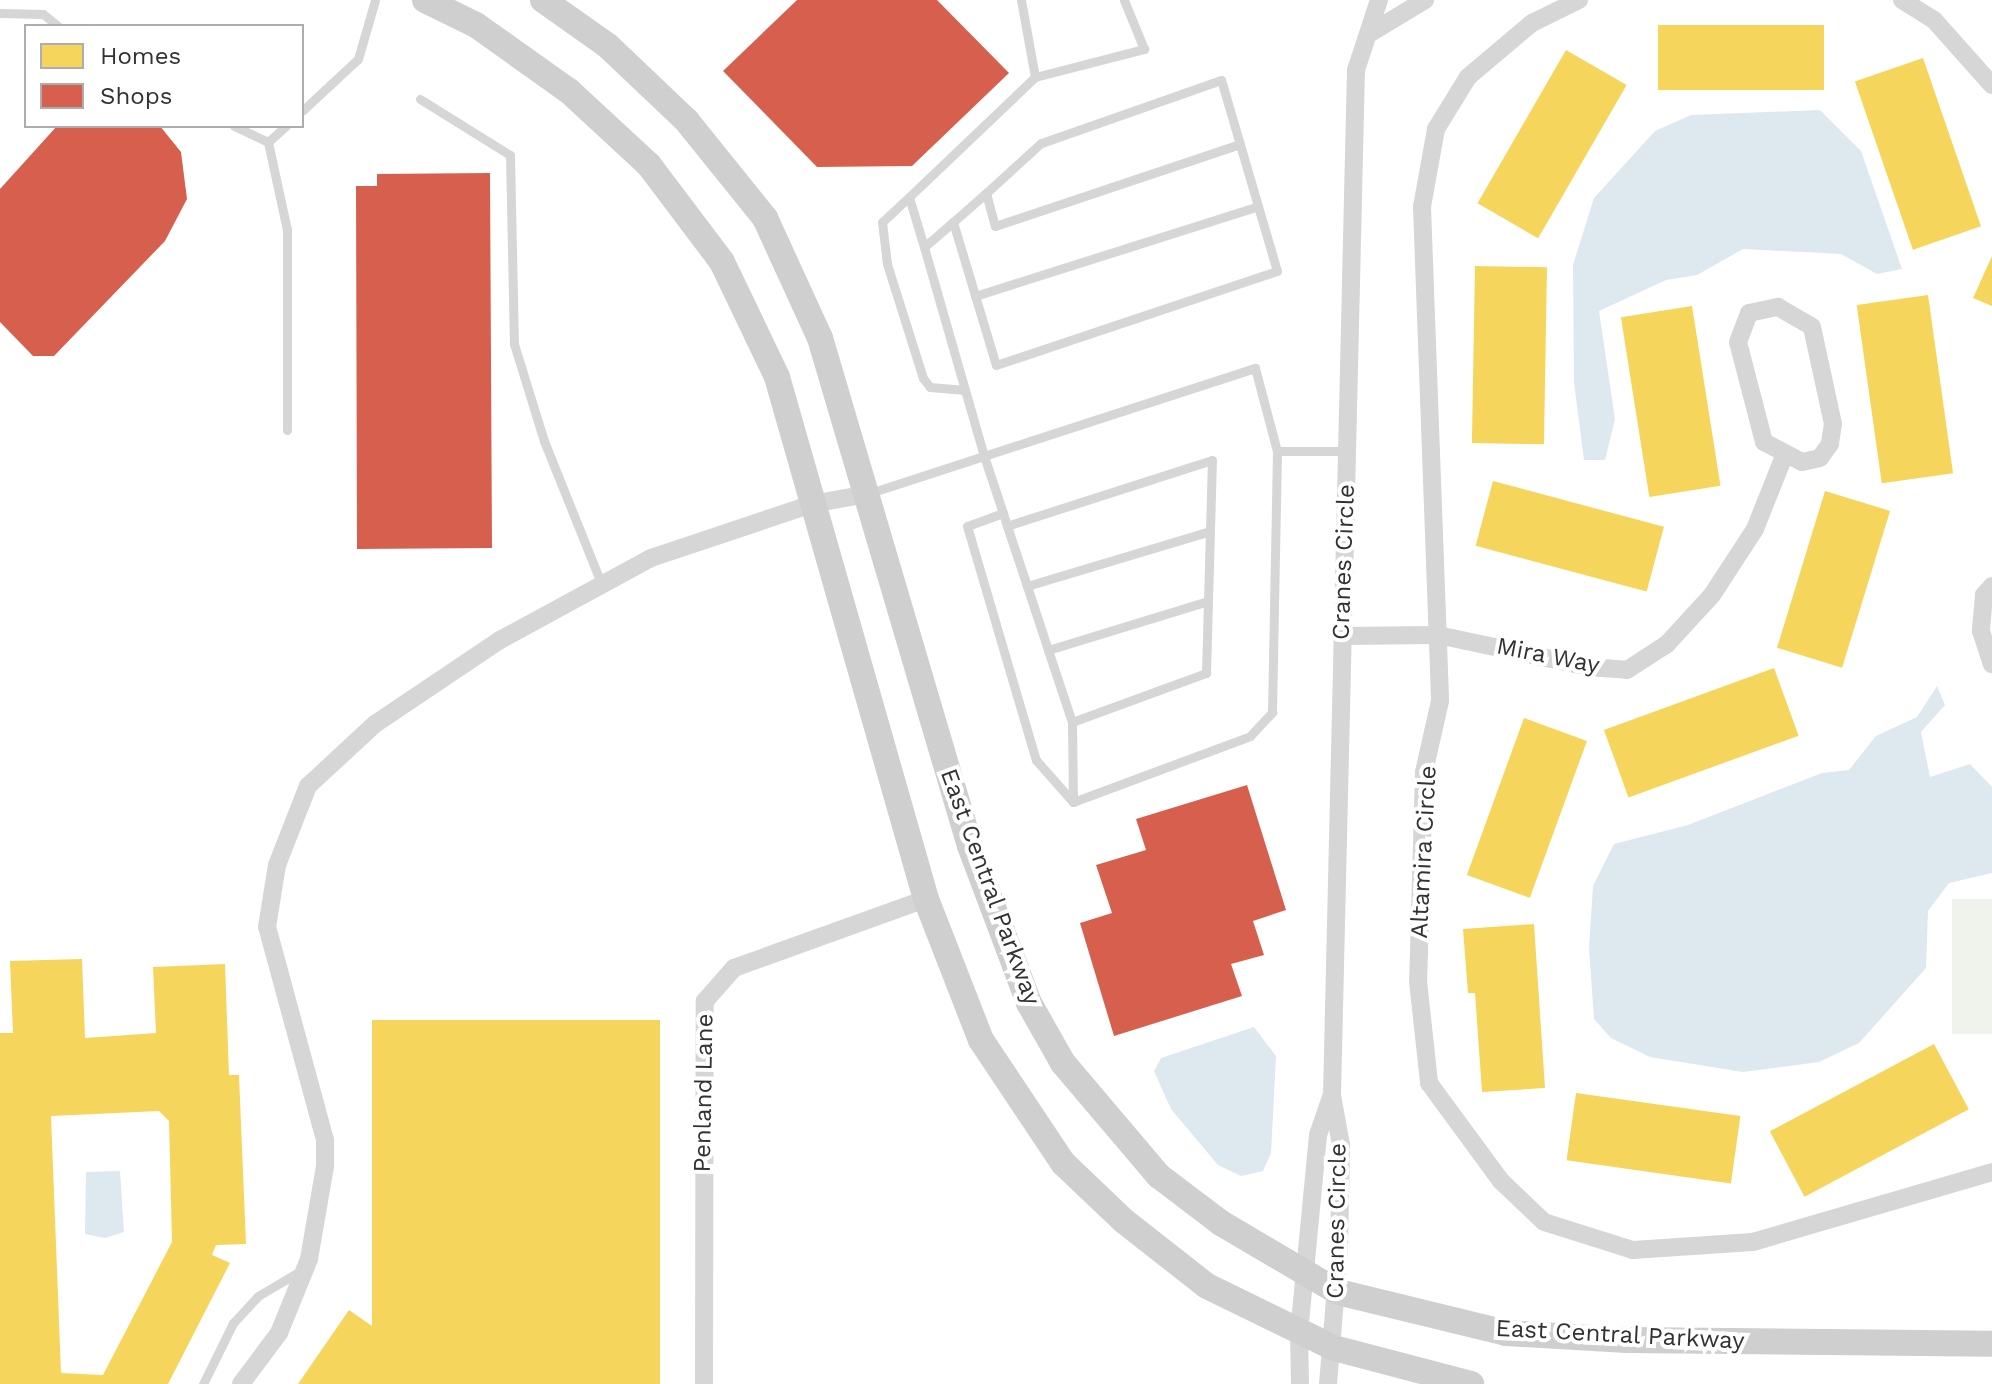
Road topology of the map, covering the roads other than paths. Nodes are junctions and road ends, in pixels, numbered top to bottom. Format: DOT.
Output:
graph roads {
  1 [pos="375,0"];
  2 [pos="425,0"];
  3 [pos="543,0"];
  4 [pos="1021,0"];
  5 [pos="1124,0"];
  6 [pos="1379,0"];
  7 [pos="1425,0"];
  8 [pos="1579,0"];
  9 [pos="1902,0"];
  10 [pos="0,13"];
  11 [pos="56,24"];
  12 [pos="1372,32"];
  13 [pos="1035,77"];
  14 [pos="1992,85"];
  15 [pos="420,99"];
  16 [pos="304,109"];
  17 [pos="238,128"];
  18 [pos="284,128"];
  19 [pos="268,142"];
  20 [pos="1240,144"];
  21 [pos="986,193"];
  22 [pos="909,197"];
  23 [pos="1258,206"];
  24 [pos="953,222"];
  25 [pos="924,247"];
  26 [pos="975,296"];
  27 [pos="965,390"];
  28 [pos="287,430"];
  29 [pos="1277,451"];
  30 [pos="1346,451"];
  31 [pos="984,456"];
  32 [pos="1784,456"];
  33 [pos="867,494"];
  34 [pos="812,504"];
  35 [pos="1003,513"];
  36 [pos="1007,526"];
  37 [pos="1210,531"];
  38 [pos="602,585"];
  39 [pos="1027,586"];
  40 [pos="1992,586"];
  41 [pos="1208,601"];
  42 [pos="1438,635"];
  43 [pos="1341,636"];
  44 [pos="1048,650"];
  45 [pos="1992,664"];
  46 [pos="1072,722"];
  47 [pos="1073,802"];
  48 [pos="926,899"];
  49 [pos="1332,1095"];
  50 [pos="1992,1172"];
  51 [pos="305,1269"];
  52 [pos="1304,1274"];
  53 [pos="1338,1292"];
  54 [pos="1299,1333"];
  55 [pos="1992,1344"];
  56 [pos="1334,1348"];
  57 [pos="203,1384"];
  58 [pos="241,1384"];
  59 [pos="704,1384"];
  60 [pos="1300,1384"];
  61 [pos="1328,1384"];
  62 [pos="1471,1384"];
  1 -- 16 [label="lane"];
  2 -- 34 [label="main road"];
  3 -- 33 [label="main road, East Central Parkway"];
  4 -- 13 [label="lane"];
  5 -- 13 [label="lane"];
  6 -- 12 [label="street, Cranes Circle"];
  7 -- 12 [label="street"];
  8 -- 42 [label="street, Altamira Circle"];
  9 -- 14 [label="street"];
  10 -- 11 [label="lane"];
  12 -- 30 [label="street, Cranes Circle"];
  13 -- 22 [label="lane"];
  15 -- 38 [label="lane"];
  17 -- 19 [label="lane"];
  18 -- 19 [label="lane"];
  19 -- 28 [label="lane"];
  20 -- 21 [label="lane"];
  20 -- 21 [label="lane"];
  20 -- 23 [label="lane"];
  21 -- 24 [label="lane"];
  22 -- 25 [label="lane"];
  22 -- 27 [label="lane"];
  23 -- 26 [label="lane"];
  23 -- 26 [label="lane"];
  24 -- 25 [label="lane"];
  24 -- 26 [label="lane"];
  25 -- 27 [label="lane"];
  27 -- 31 [label="lane"];
  29 -- 30 [label="lane"];
  29 -- 31 [label="lane"];
  29 -- 47 [label="lane"];
  30 -- 43 [label="street, Cranes Circle"];
  31 -- 33 [label="lane"];
  31 -- 35 [label="lane"];
  32 -- 32 [label="street"];
  32 -- 42 [label="street, Mira Way"];
  33 -- 34 [label="street"];
  33 -- 52 [label="main road, East Central Parkway"];
  34 -- 38 [label="street"];
  34 -- 48 [label="main road"];
  35 -- 36 [label="lane"];
  35 -- 47 [label="lane"];
  36 -- 37 [label="lane"];
  36 -- 39 [label="lane"];
  37 -- 39 [label="lane"];
  37 -- 41 [label="lane"];
  38 -- 51 [label="street"];
  39 -- 44 [label="lane"];
  40 -- 45 [label="street"];
  41 -- 44 [label="lane"];
  41 -- 46 [label="lane"];
  42 -- 43 [label="street, Mira Way"];
  42 -- 50 [label="street, Altamira Circle"];
  43 -- 49 [label="street, Cranes Circle"];
  44 -- 46 [label="lane"];
  46 -- 47 [label="lane"];
  48 -- 54 [label="main road"];
  48 -- 59 [label="street, Penland Lane"];
  49 -- 52 [label="street, Cranes Circle"];
  49 -- 53 [label="street, Cranes Circle"];
  51 -- 57 [label="lane"];
  51 -- 58 [label="street"];
  52 -- 53 [label="main road, East Central Parkway"];
  52 -- 54 [label="street, Cranes Circle"];
  53 -- 55 [label="main road, East Central Parkway"];
  53 -- 56 [label="street, Cranes Circle"];
  54 -- 56 [label="main road"];
  54 -- 60 [label="street, Cranes Circle"];
  56 -- 61 [label="street, Cranes Circle"];
  56 -- 62 [label="main road"];
}
